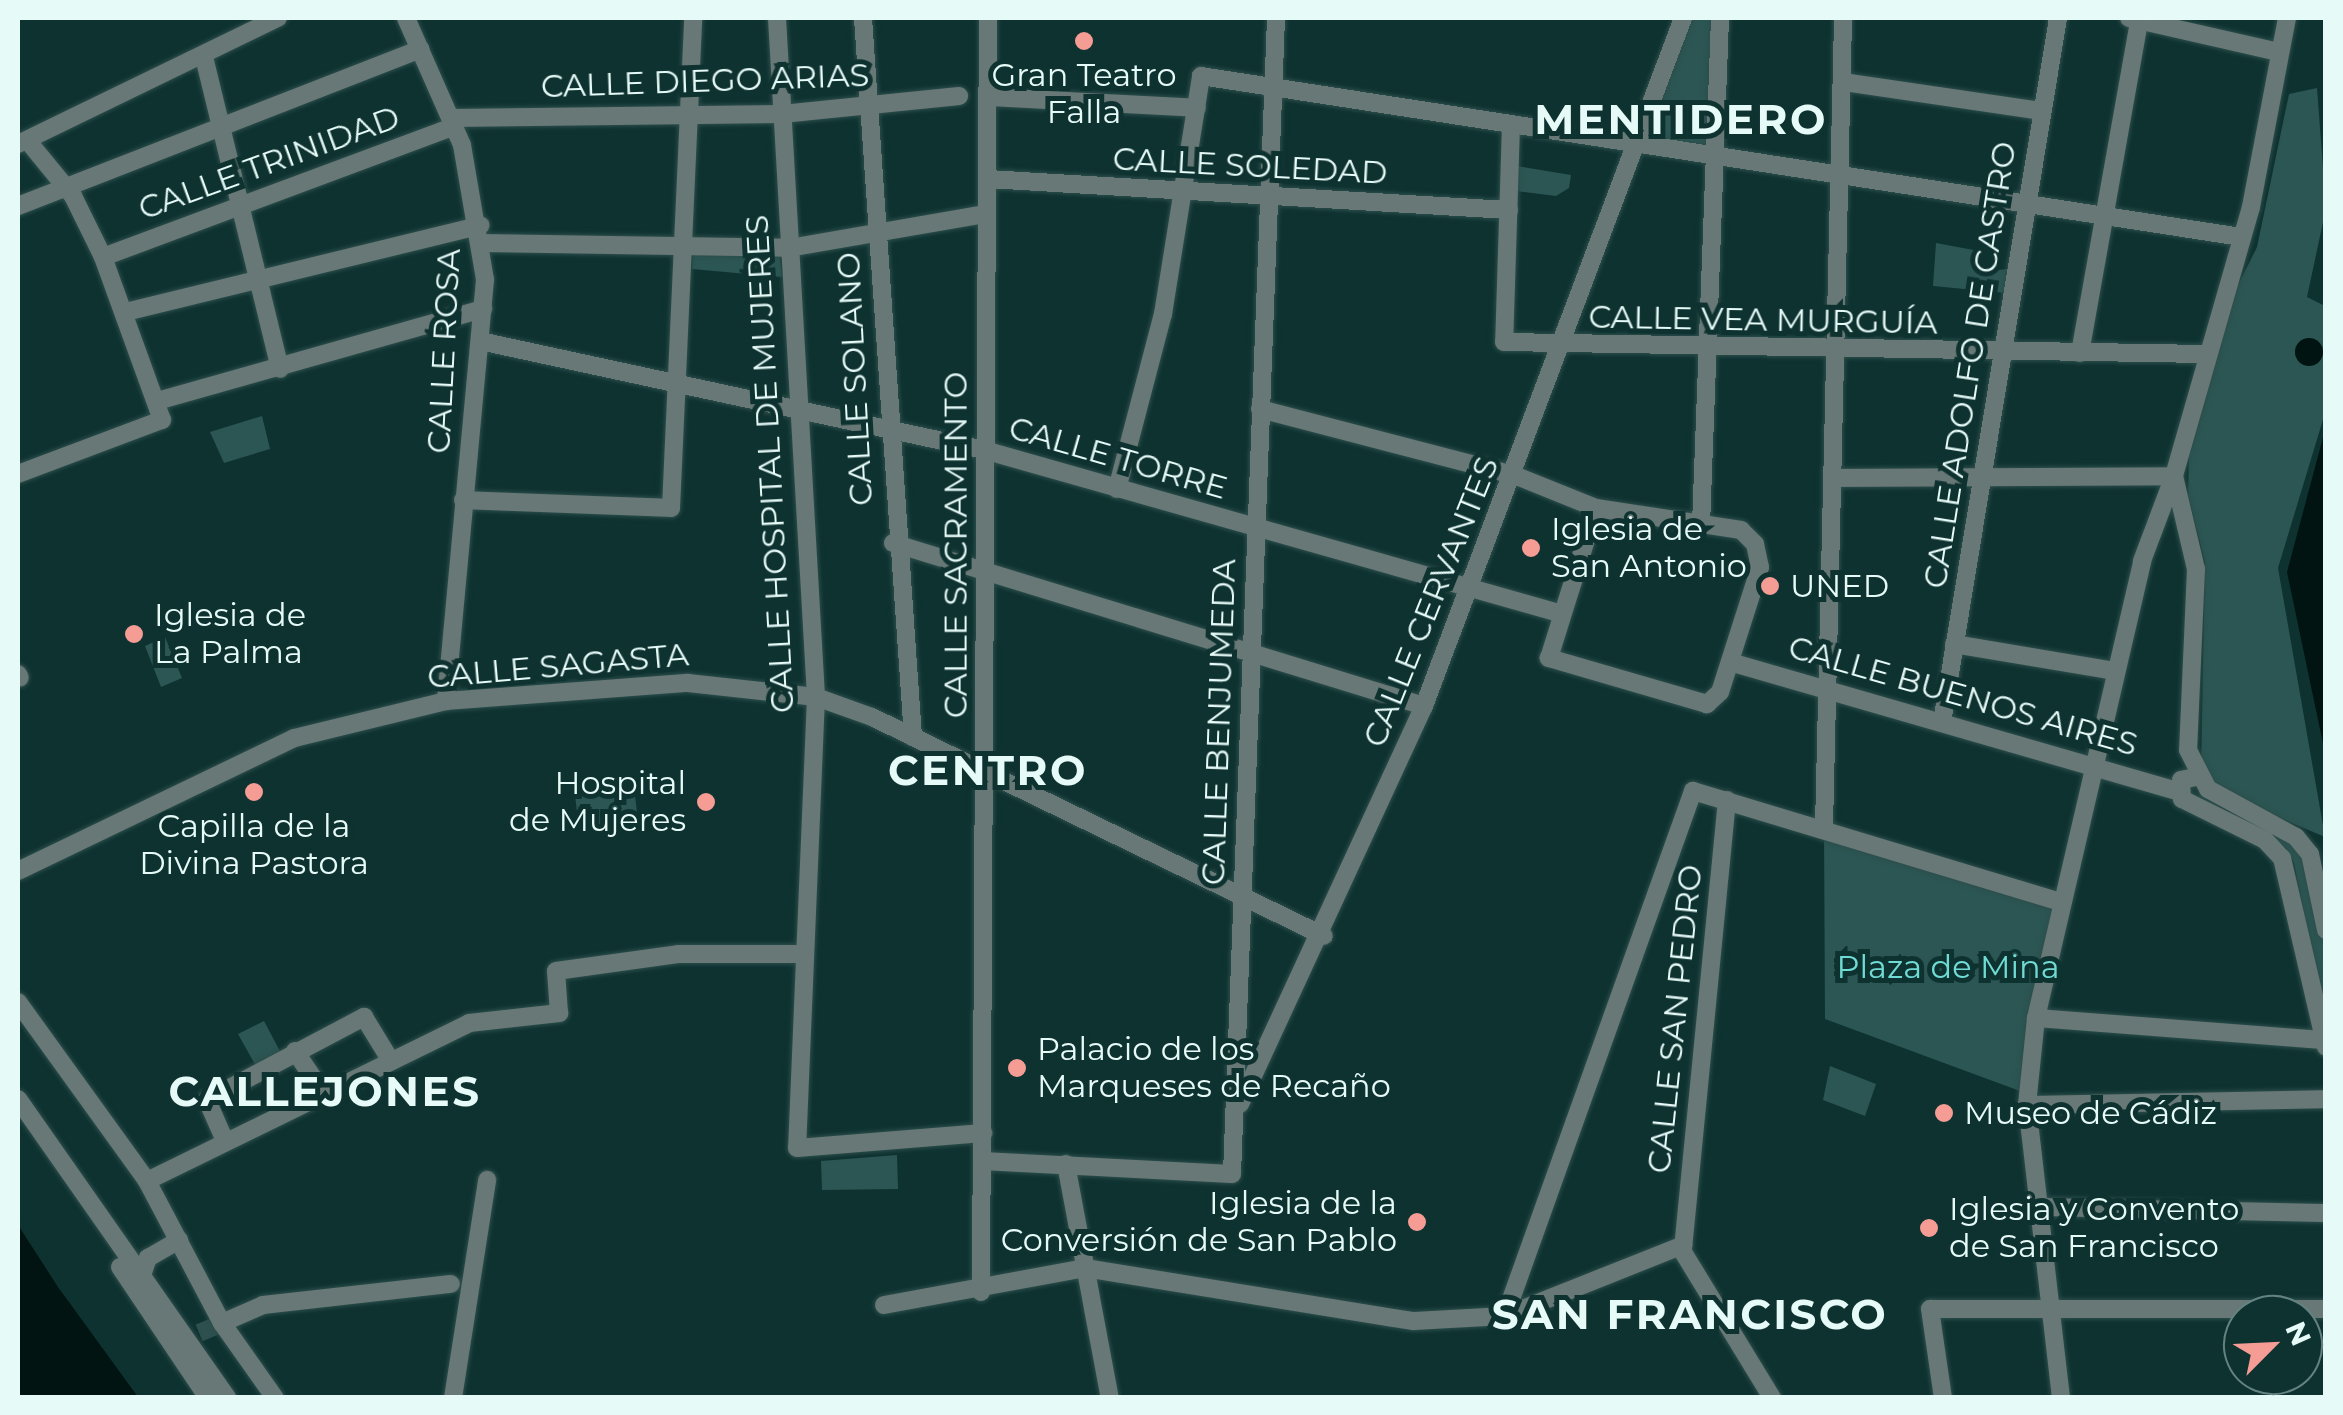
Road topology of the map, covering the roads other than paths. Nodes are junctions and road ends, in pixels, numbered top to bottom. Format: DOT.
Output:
graph roads {
  1 [pos="278,18"];
  2 [pos="406,18"];
  3 [pos="693,18"];
  4 [pos="777,18"];
  5 [pos="863,18"];
  6 [pos="988,18"];
  7 [pos="1276,18"];
  8 [pos="1683,18"];
  9 [pos="1720,18"];
  10 [pos="1843,18"];
  11 [pos="2058,18"];
  12 [pos="2287,18"];
  13 [pos="2133,20"];
  14 [pos="420,48"];
  15 [pos="2278,52"];
  16 [pos="204,57"];
  17 [pos="1843,82"];
  18 [pos="1274,85"];
  19 [pos="959,96"];
  20 [pos="990,98"];
  21 [pos="869,107"];
  22 [pos="1198,108"];
  23 [pos="2042,111"];
  24 [pos="782,114"];
  25 [pos="692,115"];
  26 [pos="453,122"];
  27 [pos="1511,125"];
  28 [pos="218,128"];
  29 [pos="22,142"];
  30 [pos="1639,146"];
  31 [pos="1714,158"];
  32 [pos="988,179"];
  33 [pos="1837,180"];
  34 [pos="64,187"];
  35 [pos="1184,194"];
  36 [pos="1268,198"];
  37 [pos="239,205"];
  38 [pos="18,206"];
  39 [pos="1508,210"];
  40 [pos="2026,210"];
  41 [pos="986,214"];
  42 [pos="2100,220"];
  43 [pos="877,231"];
  44 [pos="481,234"];
  45 [pos="2241,238"];
  46 [pos="789,248"];
  47 [pos="688,250"];
  48 [pos="103,257"];
  49 [pos="252,275"];
  50 [pos="483,309"];
  51 [pos="125,312"];
  52 [pos="480,341"];
  53 [pos="1564,345"];
  54 [pos="1707,352"];
  55 [pos="2080,352"];
  56 [pos="1836,354"];
  57 [pos="2002,354"];
  58 [pos="2205,354"];
  59 [pos="280,369"];
  60 [pos="678,384"];
  61 [pos="161,400"];
  62 [pos="1260,409"];
  63 [pos="795,410"];
  64 [pos="888,429"];
  65 [pos="984,450"];
  66 [pos="18,474"];
  67 [pos="1514,476"];
  68 [pos="2174,476"];
  69 [pos="1835,478"];
  70 [pos="1982,481"];
  71 [pos="1117,489"];
  72 [pos="463,500"];
  73 [pos="1596,508"];
  74 [pos="1701,525"];
  75 [pos="1255,529"];
  76 [pos="893,544"];
  77 [pos="983,571"];
  78 [pos="1470,590"];
  79 [pos="1559,613"];
  80 [pos="1954,644"];
  81 [pos="1252,650"];
  82 [pos="1730,662"];
  83 [pos="2116,672"];
  84 [pos="1829,691"];
  85 [pos="816,698"];
  86 [pos="446,701"];
  87 [pos="1424,706"];
  88 [pos="1942,722"];
  89 [pos="2186,734"];
  90 [pos="913,737"];
  91 [pos="2093,763"];
  92 [pos="988,770"];
  93 [pos="2179,786"];
  94 [pos="2202,789"];
  95 [pos="1727,800"];
  96 [pos="1824,827"];
  97 [pos="18,871"];
  98 [pos="1243,896"];
  99 [pos="2061,902"];
  100 [pos="2326,930"];
  101 [pos="1324,936"];
  102 [pos="800,954"];
  103 [pos="18,1002"];
  104 [pos="2036,1018"];
  105 [pos="2324,1044"];
  106 [pos="295,1051"];
  107 [pos="392,1061"];
  108 [pos="1236,1068"];
  109 [pos="1258,1072"];
  110 [pos="324,1094"];
  111 [pos="18,1099"];
  112 [pos="2326,1099"];
  113 [pos="2028,1100"];
  114 [pos="1237,1112"];
  115 [pos="982,1133"];
  116 [pos="225,1142"];
  117 [pos="982,1160"];
  118 [pos="1066,1164"];
  119 [pos="487,1180"];
  120 [pos="147,1181"];
  121 [pos="2040,1207"];
  122 [pos="2326,1214"];
  123 [pos="96,1217"];
  124 [pos="180,1240"];
  125 [pos="1684,1245"];
  126 [pos="1085,1268"];
  127 [pos="142,1281"];
  128 [pos="451,1284"];
  129 [pos="981,1292"];
  130 [pos="884,1305"];
  131 [pos="2326,1310"];
  132 [pos="2049,1311"];
  133 [pos="1505,1316"];
  134 [pos="222,1323"];
  135 [pos="208,1398"];
  136 [pos="227,1398"];
  137 [pos="275,1398"];
  138 [pos="453,1398"];
  139 [pos="1110,1398"];
  140 [pos="1772,1398"];
  141 [pos="1943,1398"];
  142 [pos="2061,1398"];
  1 -- 16 [label="street"];
  2 -- 14 [label="street, CALLE ROSA"];
  3 -- 25 [label="street"];
  4 -- 24 [label="street, CALLE HOSPITAL DE MUJERES"];
  5 -- 21 [label="street, CALLE SOLANO"];
  6 -- 20 [label="street, CALLE SACRAMENTO"];
  7 -- 18 [label="street, CALLE BENJUMEDA"];
  8 -- 30 [label="street, CALLE CERVANTES"];
  9 -- 31 [label="street"];
  10 -- 17 [label="street"];
  11 -- 23 [label="street, CALLE ADOLFO DE CASTRO"];
  12 -- 15 [label="street"];
  13 -- 15 [label="street"];
  13 -- 42 [label="street"];
  14 -- 26 [label="street, CALLE ROSA"];
  14 -- 28 [label="street"];
  15 -- 45 [label="street"];
  16 -- 28 [label="street"];
  16 -- 29 [label="street"];
  17 -- 23 [label="street"];
  17 -- 33 [label="street"];
  18 -- 22 [label="street"];
  18 -- 27 [label="street"];
  18 -- 36 [label="street, CALLE BENJUMEDA"];
  19 -- 21 [label="street, CALLE DIEGO ARIAS"];
  20 -- 22 [label="street"];
  20 -- 32 [label="street, CALLE SACRAMENTO"];
  21 -- 24 [label="street, CALLE DIEGO ARIAS"];
  21 -- 43 [label="street, CALLE SOLANO"];
  22 -- 35 [label="street"];
  23 -- 40 [label="street, CALLE ADOLFO DE CASTRO"];
  24 -- 25 [label="street, CALLE DIEGO ARIAS"];
  24 -- 46 [label="street, CALLE HOSPITAL DE MUJERES"];
  25 -- 26 [label="street, CALLE DIEGO ARIAS"];
  25 -- 47 [label="street"];
  26 -- 37 [label="street, CALLE TRINIDAD"];
  26 -- 44 [label="street, CALLE ROSA"];
  27 -- 30 [label="street"];
  27 -- 39 [label="street"];
  28 -- 34 [label="street"];
  28 -- 37 [label="street"];
  29 -- 34 [label="street"];
  30 -- 31 [label="street"];
  30 -- 53 [label="street, CALLE CERVANTES"];
  31 -- 33 [label="street"];
  31 -- 54 [label="street"];
  32 -- 35 [label="street, CALLE SOLEDAD"];
  32 -- 41 [label="street, CALLE SACRAMENTO"];
  33 -- 40 [label="street"];
  33 -- 56 [label="street"];
  34 -- 38 [label="street"];
  34 -- 48 [label="street"];
  35 -- 36 [label="street, CALLE SOLEDAD"];
  35 -- 71 [label="street"];
  36 -- 39 [label="street, CALLE SOLEDAD"];
  36 -- 62 [label="street, CALLE BENJUMEDA"];
  37 -- 48 [label="street, CALLE TRINIDAD"];
  37 -- 49 [label="street"];
  39 -- 53 [label="street, CALLE VEA MURGUÍA"];
  40 -- 42 [label="street"];
  40 -- 57 [label="street, CALLE ADOLFO DE CASTRO"];
  41 -- 43 [label="street"];
  41 -- 65 [label="street, CALLE SACRAMENTO"];
  42 -- 45 [label="street"];
  42 -- 55 [label="street"];
  43 -- 46 [label="street"];
  43 -- 64 [label="street, CALLE SOLANO"];
  44 -- 47 [label="street"];
  44 -- 49 [label="street"];
  44 -- 50 [label="street, CALLE ROSA"];
  45 -- 58 [label="street"];
  46 -- 47 [label="street"];
  46 -- 63 [label="street, CALLE HOSPITAL DE MUJERES"];
  47 -- 60 [label="street"];
  48 -- 51 [label="street"];
  49 -- 51 [label="street"];
  49 -- 59 [label="street"];
  50 -- 52 [label="street, CALLE ROSA"];
  50 -- 59 [label="street"];
  51 -- 61 [label="street"];
  52 -- 60 [label="street, CALLE TORRE"];
  52 -- 72 [label="street, CALLE ROSA"];
  53 -- 54 [label="street, CALLE VEA MURGUÍA"];
  53 -- 67 [label="street, CALLE CERVANTES"];
  54 -- 56 [label="street, CALLE VEA MURGUÍA"];
  54 -- 74 [label="street"];
  55 -- 57 [label="street, CALLE VEA MURGUÍA"];
  55 -- 58 [label="street, CALLE VEA MURGUÍA"];
  56 -- 57 [label="street, CALLE VEA MURGUÍA"];
  56 -- 69 [label="street"];
  57 -- 70 [label="street, CALLE ADOLFO DE CASTRO"];
  58 -- 68 [label="street"];
  59 -- 61 [label="street"];
  60 -- 63 [label="street, CALLE TORRE"];
  60 -- 72 [label="street"];
  61 -- 66 [label="street"];
  62 -- 67 [label="street"];
  62 -- 75 [label="street, CALLE BENJUMEDA"];
  63 -- 64 [label="street, CALLE TORRE"];
  63 -- 85 [label="street, CALLE HOSPITAL DE MUJERES"];
  64 -- 65 [label="street, CALLE TORRE"];
  64 -- 76 [label="street, CALLE SOLANO"];
  65 -- 71 [label="street, CALLE TORRE"];
  65 -- 77 [label="street, CALLE SACRAMENTO"];
  67 -- 73 [label="street"];
  67 -- 78 [label="street, CALLE CERVANTES"];
  68 -- 70 [label="street"];
  68 -- 83 [label="street"];
  68 -- 89 [label="street"];
  69 -- 70 [label="street"];
  69 -- 84 [label="street"];
  70 -- 80 [label="street, CALLE ADOLFO DE CASTRO"];
  71 -- 75 [label="street, CALLE TORRE"];
  72 -- 86 [label="street, CALLE ROSA"];
  73 -- 74 [label="street"];
  73 -- 79 [label="street"];
  74 -- 82 [label="street"];
  75 -- 78 [label="street, CALLE TORRE"];
  75 -- 81 [label="street, CALLE BENJUMEDA"];
  76 -- 77 [label="street"];
  76 -- 90 [label="street, CALLE SOLANO"];
  77 -- 81 [label="street"];
  77 -- 92 [label="street, CALLE SACRAMENTO"];
  78 -- 79 [label="street, CALLE TORRE"];
  78 -- 87 [label="street, CALLE CERVANTES"];
  79 -- 82 [label="street"];
  80 -- 83 [label="street"];
  80 -- 88 [label="street, CALLE ADOLFO DE CASTRO"];
  81 -- 87 [label="street"];
  81 -- 98 [label="street, CALLE BENJUMEDA"];
  82 -- 84 [label="street, CALLE BUENOS AIRES"];
  83 -- 91 [label="street"];
  84 -- 88 [label="street, CALLE BUENOS AIRES"];
  84 -- 96 [label="street"];
  85 -- 86 [label="street, CALLE SAGASTA"];
  85 -- 90 [label="street, CALLE SAGASTA"];
  85 -- 102 [label="street, CALLE HOSPITAL DE MUJERES"];
  86 -- 97 [label="street, CALLE SAGASTA"];
  87 -- 101 [label="street, CALLE CERVANTES"];
  88 -- 91 [label="street, CALLE BUENOS AIRES"];
  89 -- 93 [label="street"];
  89 -- 94 [label="street"];
  90 -- 92 [label="street, CALLE SAGASTA"];
  91 -- 93 [label="street, CALLE BUENOS AIRES"];
  91 -- 99 [label="street"];
  92 -- 98 [label="street, CALLE SAGASTA"];
  92 -- 115 [label="street, CALLE SACRAMENTO"];
  93 -- 94 [label="street, CALLE BUENOS AIRES"];
  93 -- 94 [label="street"];
  94 -- 100 [label="street"];
  94 -- 105 [label="street"];
  95 -- 96 [label="street"];
  95 -- 125 [label="street, CALLE SAN PEDRO"];
  95 -- 133 [label="street"];
  96 -- 99 [label="street"];
  98 -- 101 [label="street, CALLE SAGASTA"];
  98 -- 108 [label="street, CALLE BENJUMEDA"];
  99 -- 104 [label="street"];
  101 -- 109 [label="street, CALLE CERVANTES"];
  102 -- 107 [label="street"];
  102 -- 115 [label="street, CALLE HOSPITAL DE MUJERES"];
  103 -- 120 [label="street"];
  104 -- 105 [label="street"];
  104 -- 113 [label="street"];
  106 -- 107 [label="street"];
  106 -- 110 [label="street"];
  106 -- 116 [label="street"];
  107 -- 110 [label="street"];
  108 -- 109 [label="street"];
  108 -- 114 [label="street, CALLE BENJUMEDA"];
  109 -- 114 [label="street, CALLE CERVANTES"];
  110 -- 116 [label="street"];
  111 -- 123 [label="street"];
  112 -- 113 [label="street"];
  113 -- 121 [label="street"];
  114 -- 118 [label="street, CALLE BENJUMEDA"];
  115 -- 117 [label="street, CALLE SACRAMENTO"];
  116 -- 120 [label="street"];
  117 -- 118 [label="street"];
  117 -- 129 [label="street, CALLE SACRAMENTO"];
  118 -- 126 [label="street"];
  119 -- 138 [label="street"];
  120 -- 124 [label="street"];
  121 -- 122 [label="street"];
  121 -- 132 [label="street"];
  123 -- 127 [label="street"];
  123 -- 127 [label="street"];
  124 -- 127 [label="street"];
  124 -- 134 [label="street"];
  125 -- 133 [label="street"];
  125 -- 140 [label="street"];
  126 -- 129 [label="street"];
  126 -- 133 [label="street"];
  126 -- 139 [label="street"];
  127 -- 135 [label="street"];
  127 -- 136 [label="street"];
  128 -- 134 [label="street"];
  129 -- 130 [label="street"];
  131 -- 132 [label="street"];
  132 -- 141 [label="street"];
  132 -- 142 [label="street"];
  134 -- 137 [label="street"];
}
